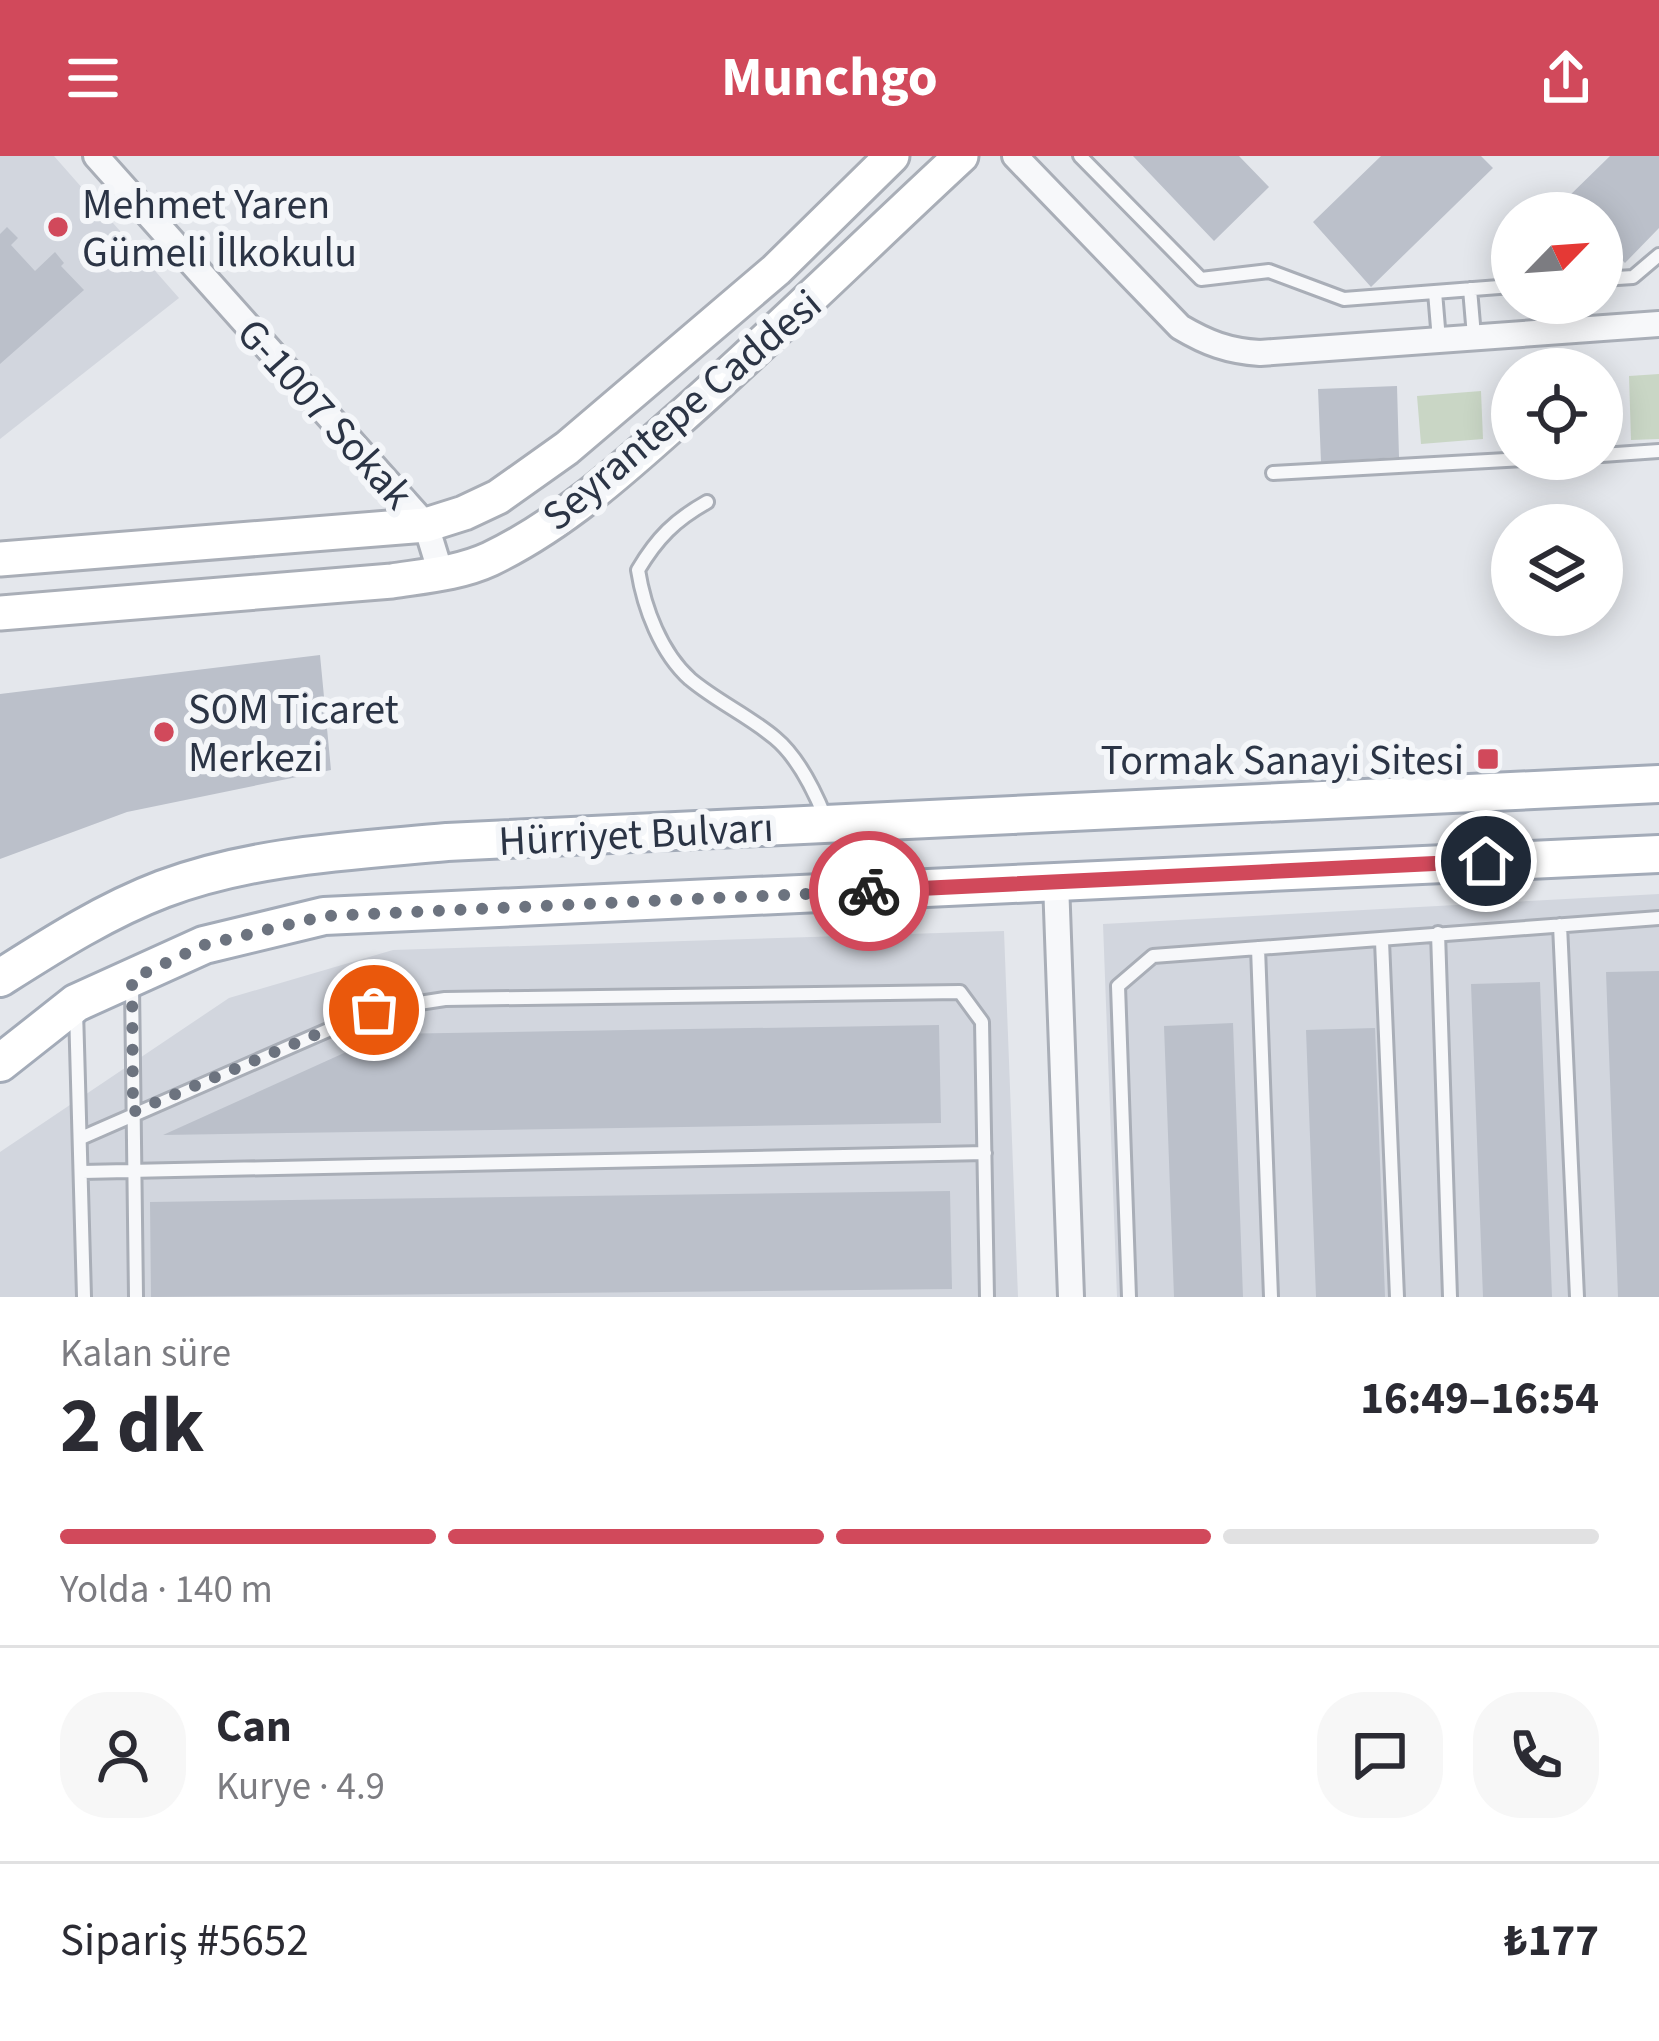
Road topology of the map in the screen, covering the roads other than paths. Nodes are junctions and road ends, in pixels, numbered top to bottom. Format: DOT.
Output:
graph roads {
  1 [pos="132,156"];
  2 [pos="892,156"];
  3 [pos="961,156"];
  4 [pos="1016,156"];
  5 [pos="1080,156"];
  6 [pos="104,165"];
  7 [pos="1659,255"];
  8 [pos="1623,278"];
  9 [pos="1491,288"];
  10 [pos="1470,289"];
  11 [pos="1435,292"];
  12 [pos="1659,325"];
  13 [pos="1474,338"];
  14 [pos="1439,340"];
  15 [pos="1659,452"];
  16 [pos="1623,453"];
  17 [pos="1491,461"];
  18 [pos="1273,473"];
  19 [pos="707,502"];
  20 [pos="426,525"];
  21 [pos="0,559"];
  22 [pos="441,574"];
  23 [pos="0,613"];
  24 [pos="1659,784"];
  25 [pos="828,824"];
  26 [pos="1659,854"];
  27 [pos="1056,882"];
  28 [pos="1659,918"];
  29 [pos="1560,926"];
  30 [pos="1438,933"];
  31 [pos="1382,941"];
  32 [pos="1258,948"];
  33 [pos="0,978"];
  34 [pos="132,979"];
  35 [pos="76,1003"];
  36 [pos="0,1064"];
  37 [pos="133,1112"];
  38 [pos="82,1138"];
  39 [pos="985,1153"];
  40 [pos="134,1168"];
  41 [pos="82,1172"];
  42 [pos="84,1297"];
  43 [pos="136,1297"];
  44 [pos="987,1297"];
  45 [pos="1071,1297"];
  46 [pos="1130,1297"];
  47 [pos="1271,1297"];
  48 [pos="1397,1297"];
  49 [pos="1450,1297"];
  50 [pos="1577,1297"];
  1 -- 6 [label="street"];
  2 -- 20 [label="main road, Seyrantepe Caddesi"];
  3 -- 22 [label="main road, Seyrantepe Caddesi"];
  4 -- 14 [label="street"];
  5 -- 11 [label="lane"];
  6 -- 20 [label="street, G-1007 Sokak"];
  7 -- 8 [label="lane"];
  9 -- 10 [label="lane"];
  10 -- 11 [label="lane"];
  10 -- 13 [label="lane"];
  11 -- 14 [label="lane"];
  12 -- 13 [label="street"];
  13 -- 14 [label="street"];
  15 -- 16 [label="lane"];
  17 -- 18 [label="lane"];
  19 -- 25 [label="lane"];
  20 -- 21 [label="main road, Seyrantepe Caddesi"];
  20 -- 22 [label="street, G-1007 Sokak"];
  22 -- 23 [label="main road, Seyrantepe Caddesi"];
  24 -- 25 [label="main road, Hürriyet Bulvarı"];
  25 -- 33 [label="main road, Hürriyet Bulvarı"];
  26 -- 27 [label="main road, Hürriyet Bulvarı"];
  27 -- 34 [label="main road, Hürriyet Bulvarı"];
  27 -- 45 [label="street"];
  28 -- 29 [label="lane"];
  29 -- 30 [label="lane"];
  29 -- 50 [label="lane"];
  30 -- 31 [label="lane"];
  30 -- 49 [label="lane"];
  31 -- 32 [label="lane"];
  31 -- 48 [label="lane"];
  32 -- 46 [label="lane"];
  32 -- 47 [label="lane"];
  34 -- 35 [label="main road, Hürriyet Bulvarı"];
  34 -- 37 [label="lane"];
  35 -- 36 [label="main road, Hürriyet Bulvarı"];
  35 -- 38 [label="lane"];
  37 -- 38 [label="lane"];
  37 -- 39 [label="lane"];
  37 -- 40 [label="lane"];
  38 -- 41 [label="lane"];
  39 -- 40 [label="lane"];
  39 -- 44 [label="lane"];
  40 -- 41 [label="lane"];
  40 -- 43 [label="lane"];
  41 -- 42 [label="lane"];
}
